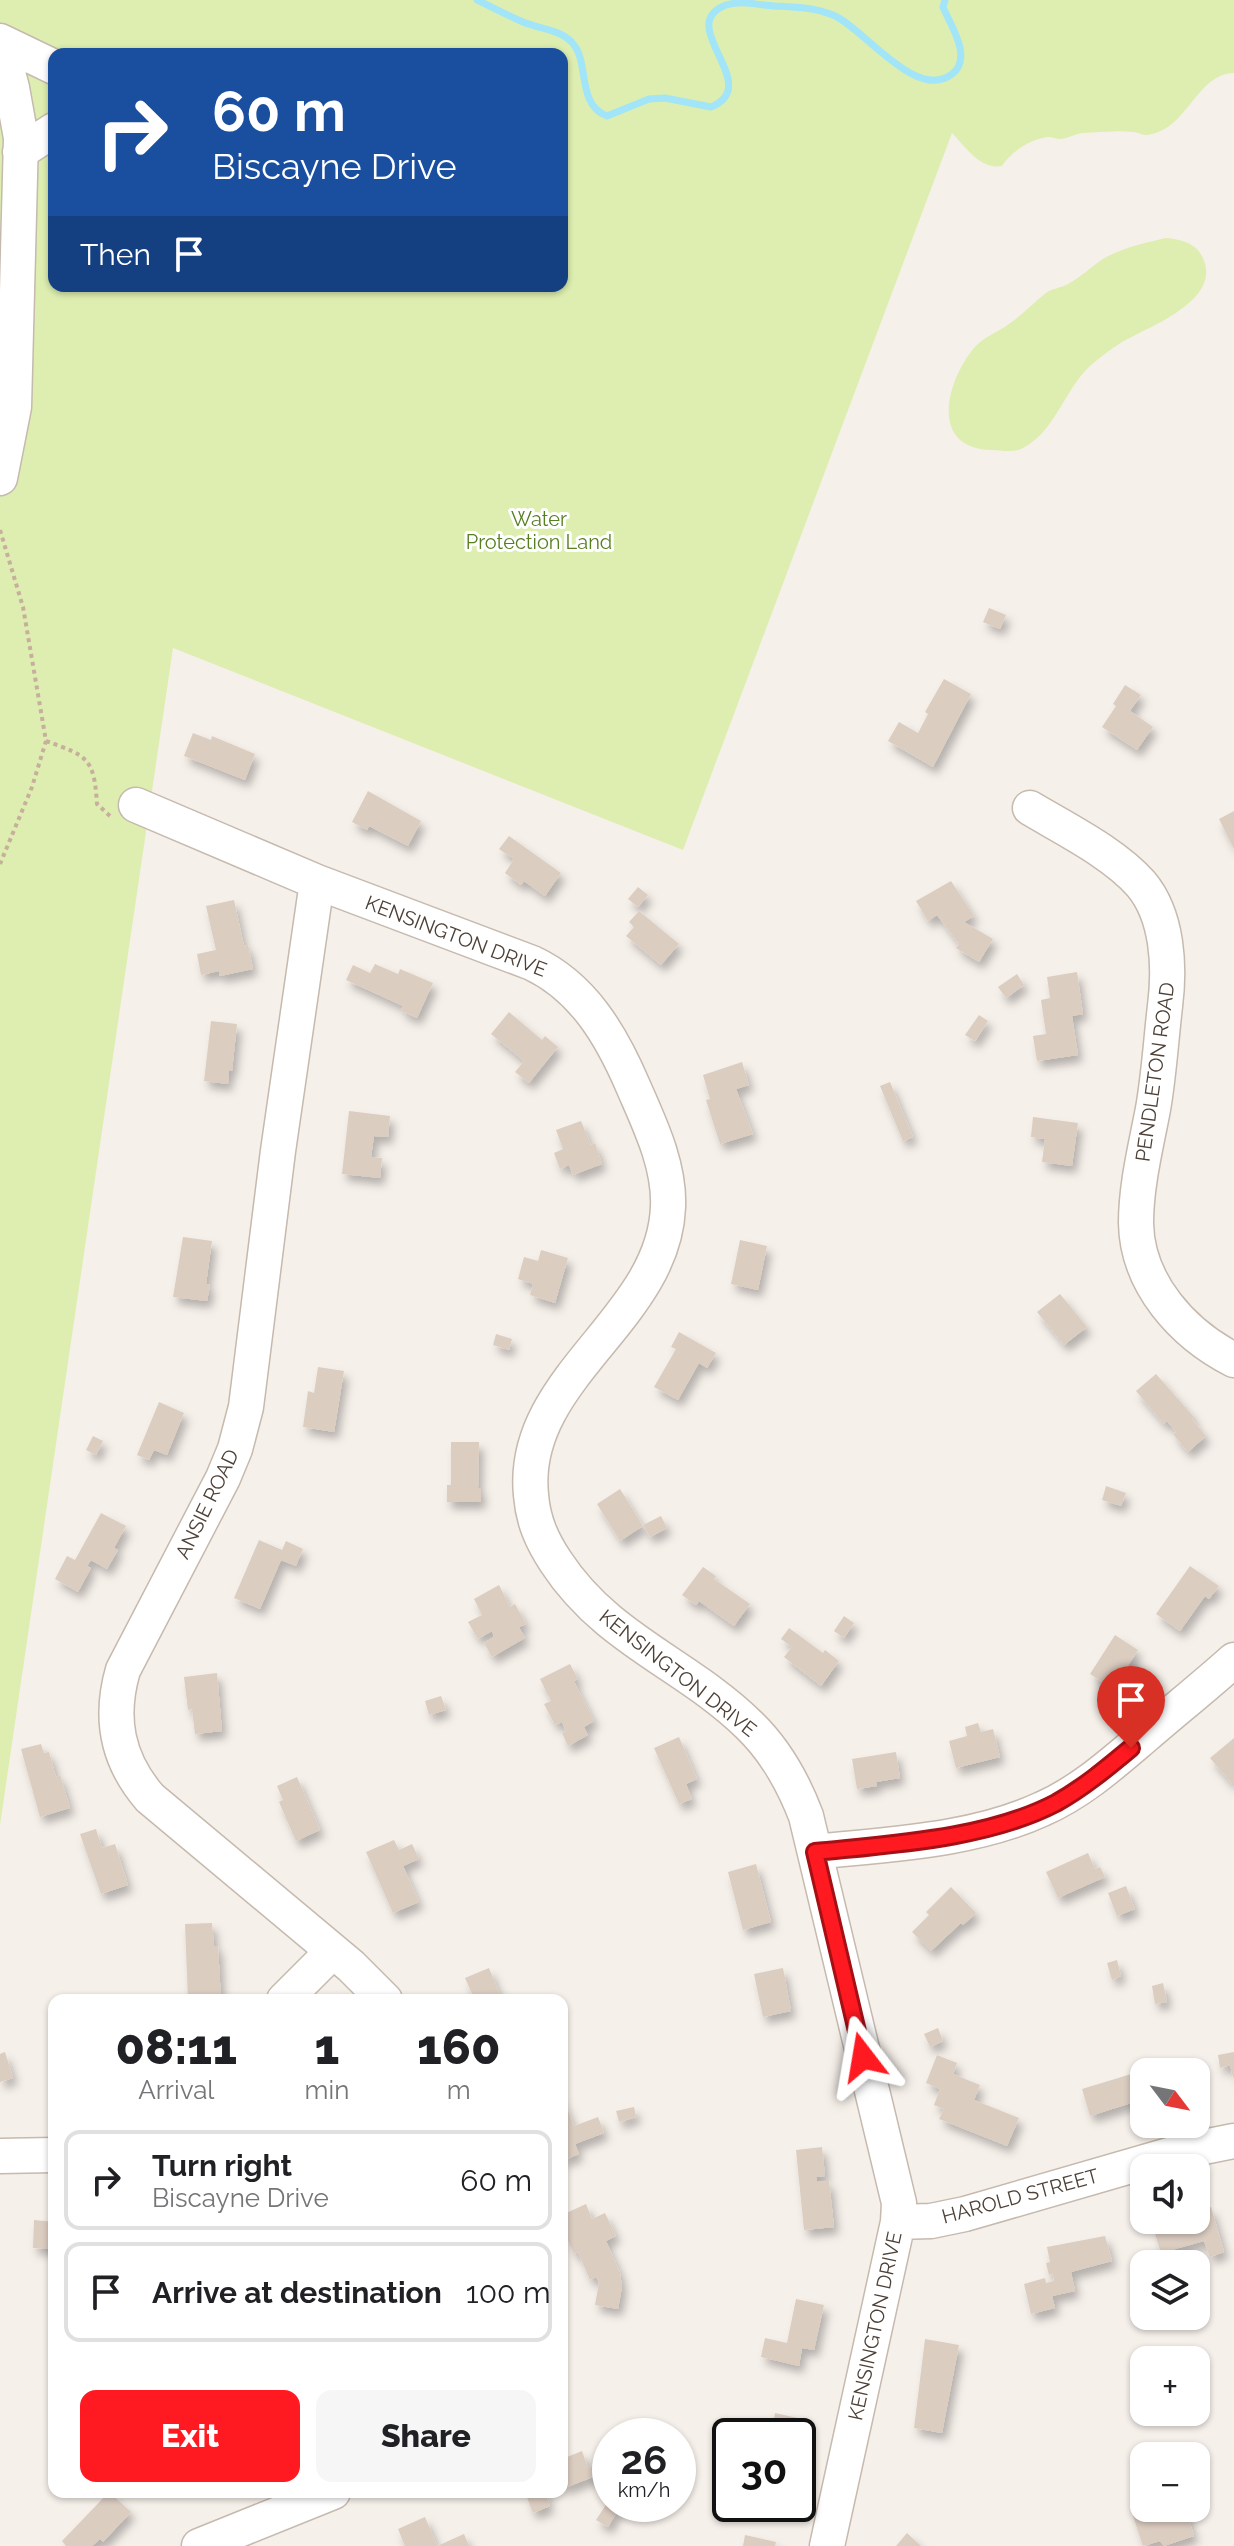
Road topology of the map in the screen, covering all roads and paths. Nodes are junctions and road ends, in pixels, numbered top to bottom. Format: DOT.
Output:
graph roads {
  1 [pos="0,41"];
  2 [pos="48,64"];
  3 [pos="48,134"];
  4 [pos="20,152"];
  5 [pos="0,478"];
  6 [pos="0,530"];
  7 [pos="46,741"];
  8 [pos="1030,808"];
  9 [pos="128,816"];
  10 [pos="0,864"];
  11 [pos="317,882"];
  12 [pos="1234,1360"];
  13 [pos="1234,1660"];
  14 [pos="815,1852"];
  15 [pos="333,1951"];
  16 [pos="290,1994"];
  17 [pos="379,1994"];
  18 [pos="1234,2141"];
  19 [pos="48,2155"];
  20 [pos="0,2156"];
  21 [pos="898,2222"];
  22 [pos="318,2498"];
  23 [pos="199,2546"];
  24 [pos="827,2546"];
  1 -- 2 [label="street"];
  1 -- 4 [label="street"];
  3 -- 4 [label="street"];
  4 -- 5 [label="street"];
  6 -- 7 [label="path"];
  7 -- 9 [label="path"];
  7 -- 10 [label="path"];
  8 -- 12 [label="street, PENDLETON ROAD"];
  9 -- 11 [label="street, KENSINGTON DRIVE"];
  11 -- 14 [label="street, KENSINGTON DRIVE"];
  11 -- 15 [label="street, ANSIE ROAD"];
  13 -- 14 [label="street"];
  14 -- 21 [label="street, KENSINGTON DRIVE"];
  15 -- 16 [label="street"];
  15 -- 17 [label="street, ANSIE ROAD"];
  18 -- 21 [label="street, HAROLD STREET"];
  19 -- 20 [label="street"];
  21 -- 24 [label="street, KENSINGTON DRIVE"];
  22 -- 23 [label="street"];
}
